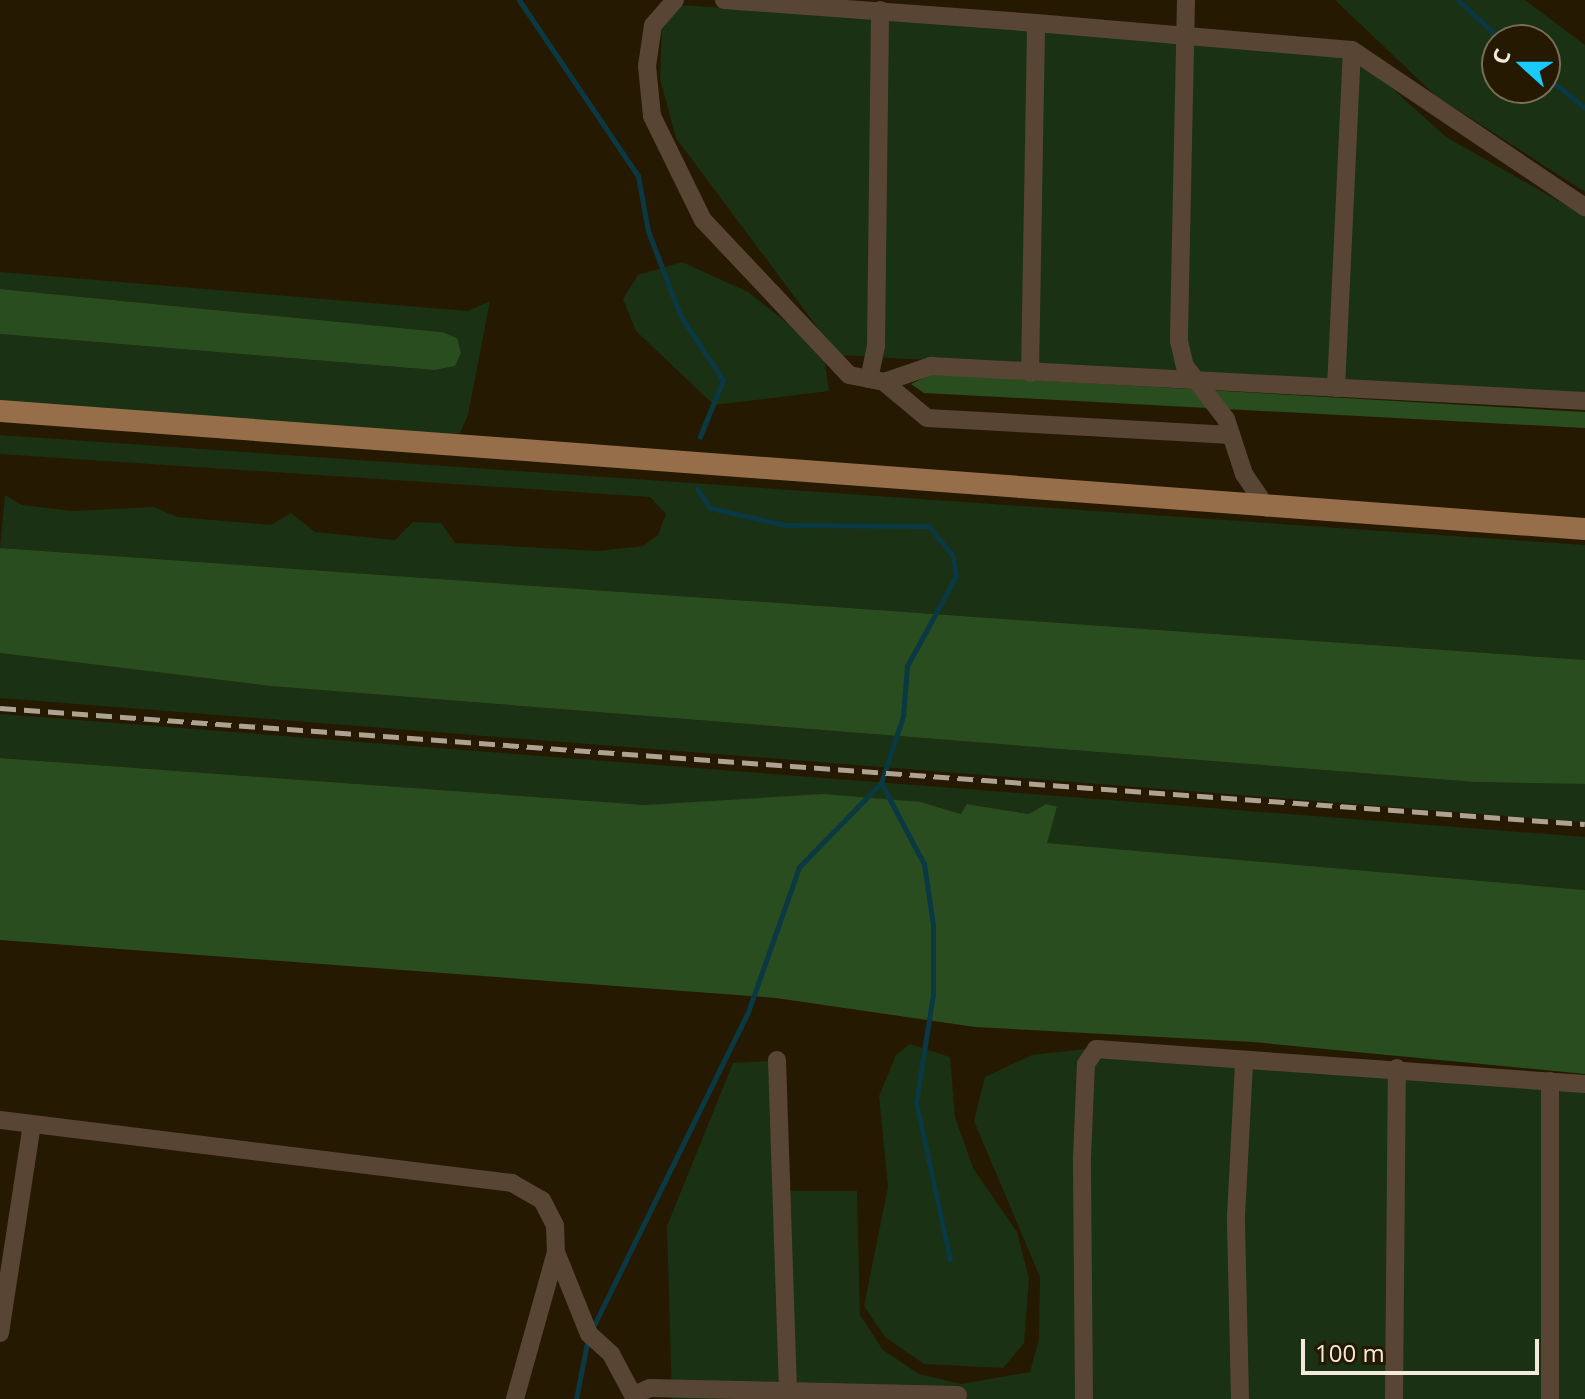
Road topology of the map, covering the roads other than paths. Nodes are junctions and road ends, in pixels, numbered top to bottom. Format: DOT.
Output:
graph roads {
  1 [pos="675,0"];
  2 [pos="724,0"];
  3 [pos="1186,0"];
  4 [pos="880,10"];
  5 [pos="1036,23"];
  6 [pos="1188,31"];
  7 [pos="1352,50"];
  8 [pos="1585,207"];
  9 [pos="1030,373"];
  10 [pos="877,380"];
  11 [pos="1197,381"];
  12 [pos="1336,388"];
  13 [pos="1585,401"];
  14 [pos="0,411"];
  15 [pos="1227,435"];
  16 [pos="1267,508"];
  17 [pos="1585,529"];
  18 [pos="777,1060"];
  19 [pos="1244,1062"];
  20 [pos="1397,1068"];
  21 [pos="1550,1081"];
  22 [pos="1585,1084"];
  23 [pos="0,1120"];
  24 [pos="32,1124"];
  25 [pos="556,1252"];
  26 [pos="0,1333"];
  27 [pos="788,1390"];
  28 [pos="958,1395"];
  29 [pos="636,1397"];
  30 [pos="515,1399"];
  31 [pos="1084,1399"];
  32 [pos="1240,1399"];
  33 [pos="1394,1399"];
  34 [pos="1550,1399"];
  1 -- 10 [label="lane"];
  2 -- 4 [label="lane"];
  3 -- 6 [label="lane"];
  4 -- 5 [label="lane"];
  4 -- 10 [label="lane"];
  5 -- 6 [label="lane"];
  5 -- 9 [label="lane"];
  6 -- 7 [label="lane"];
  6 -- 11 [label="lane"];
  7 -- 8 [label="lane"];
  7 -- 12 [label="lane"];
  9 -- 10 [label="lane"];
  9 -- 11 [label="lane"];
  10 -- 15 [label="lane"];
  11 -- 12 [label="lane"];
  11 -- 15 [label="lane"];
  12 -- 13 [label="lane"];
  14 -- 16 [label="main road"];
  15 -- 16 [label="lane"];
  16 -- 17 [label="main road"];
  18 -- 27 [label="lane"];
  19 -- 20 [label="lane"];
  19 -- 31 [label="lane"];
  19 -- 32 [label="lane"];
  20 -- 21 [label="lane"];
  20 -- 33 [label="lane"];
  21 -- 22 [label="lane"];
  21 -- 34 [label="lane"];
  23 -- 24 [label="lane"];
  24 -- 25 [label="lane"];
  24 -- 26 [label="lane"];
  25 -- 29 [label="lane"];
  25 -- 30 [label="lane"];
  27 -- 28 [label="lane"];
  27 -- 29 [label="lane"];
}
